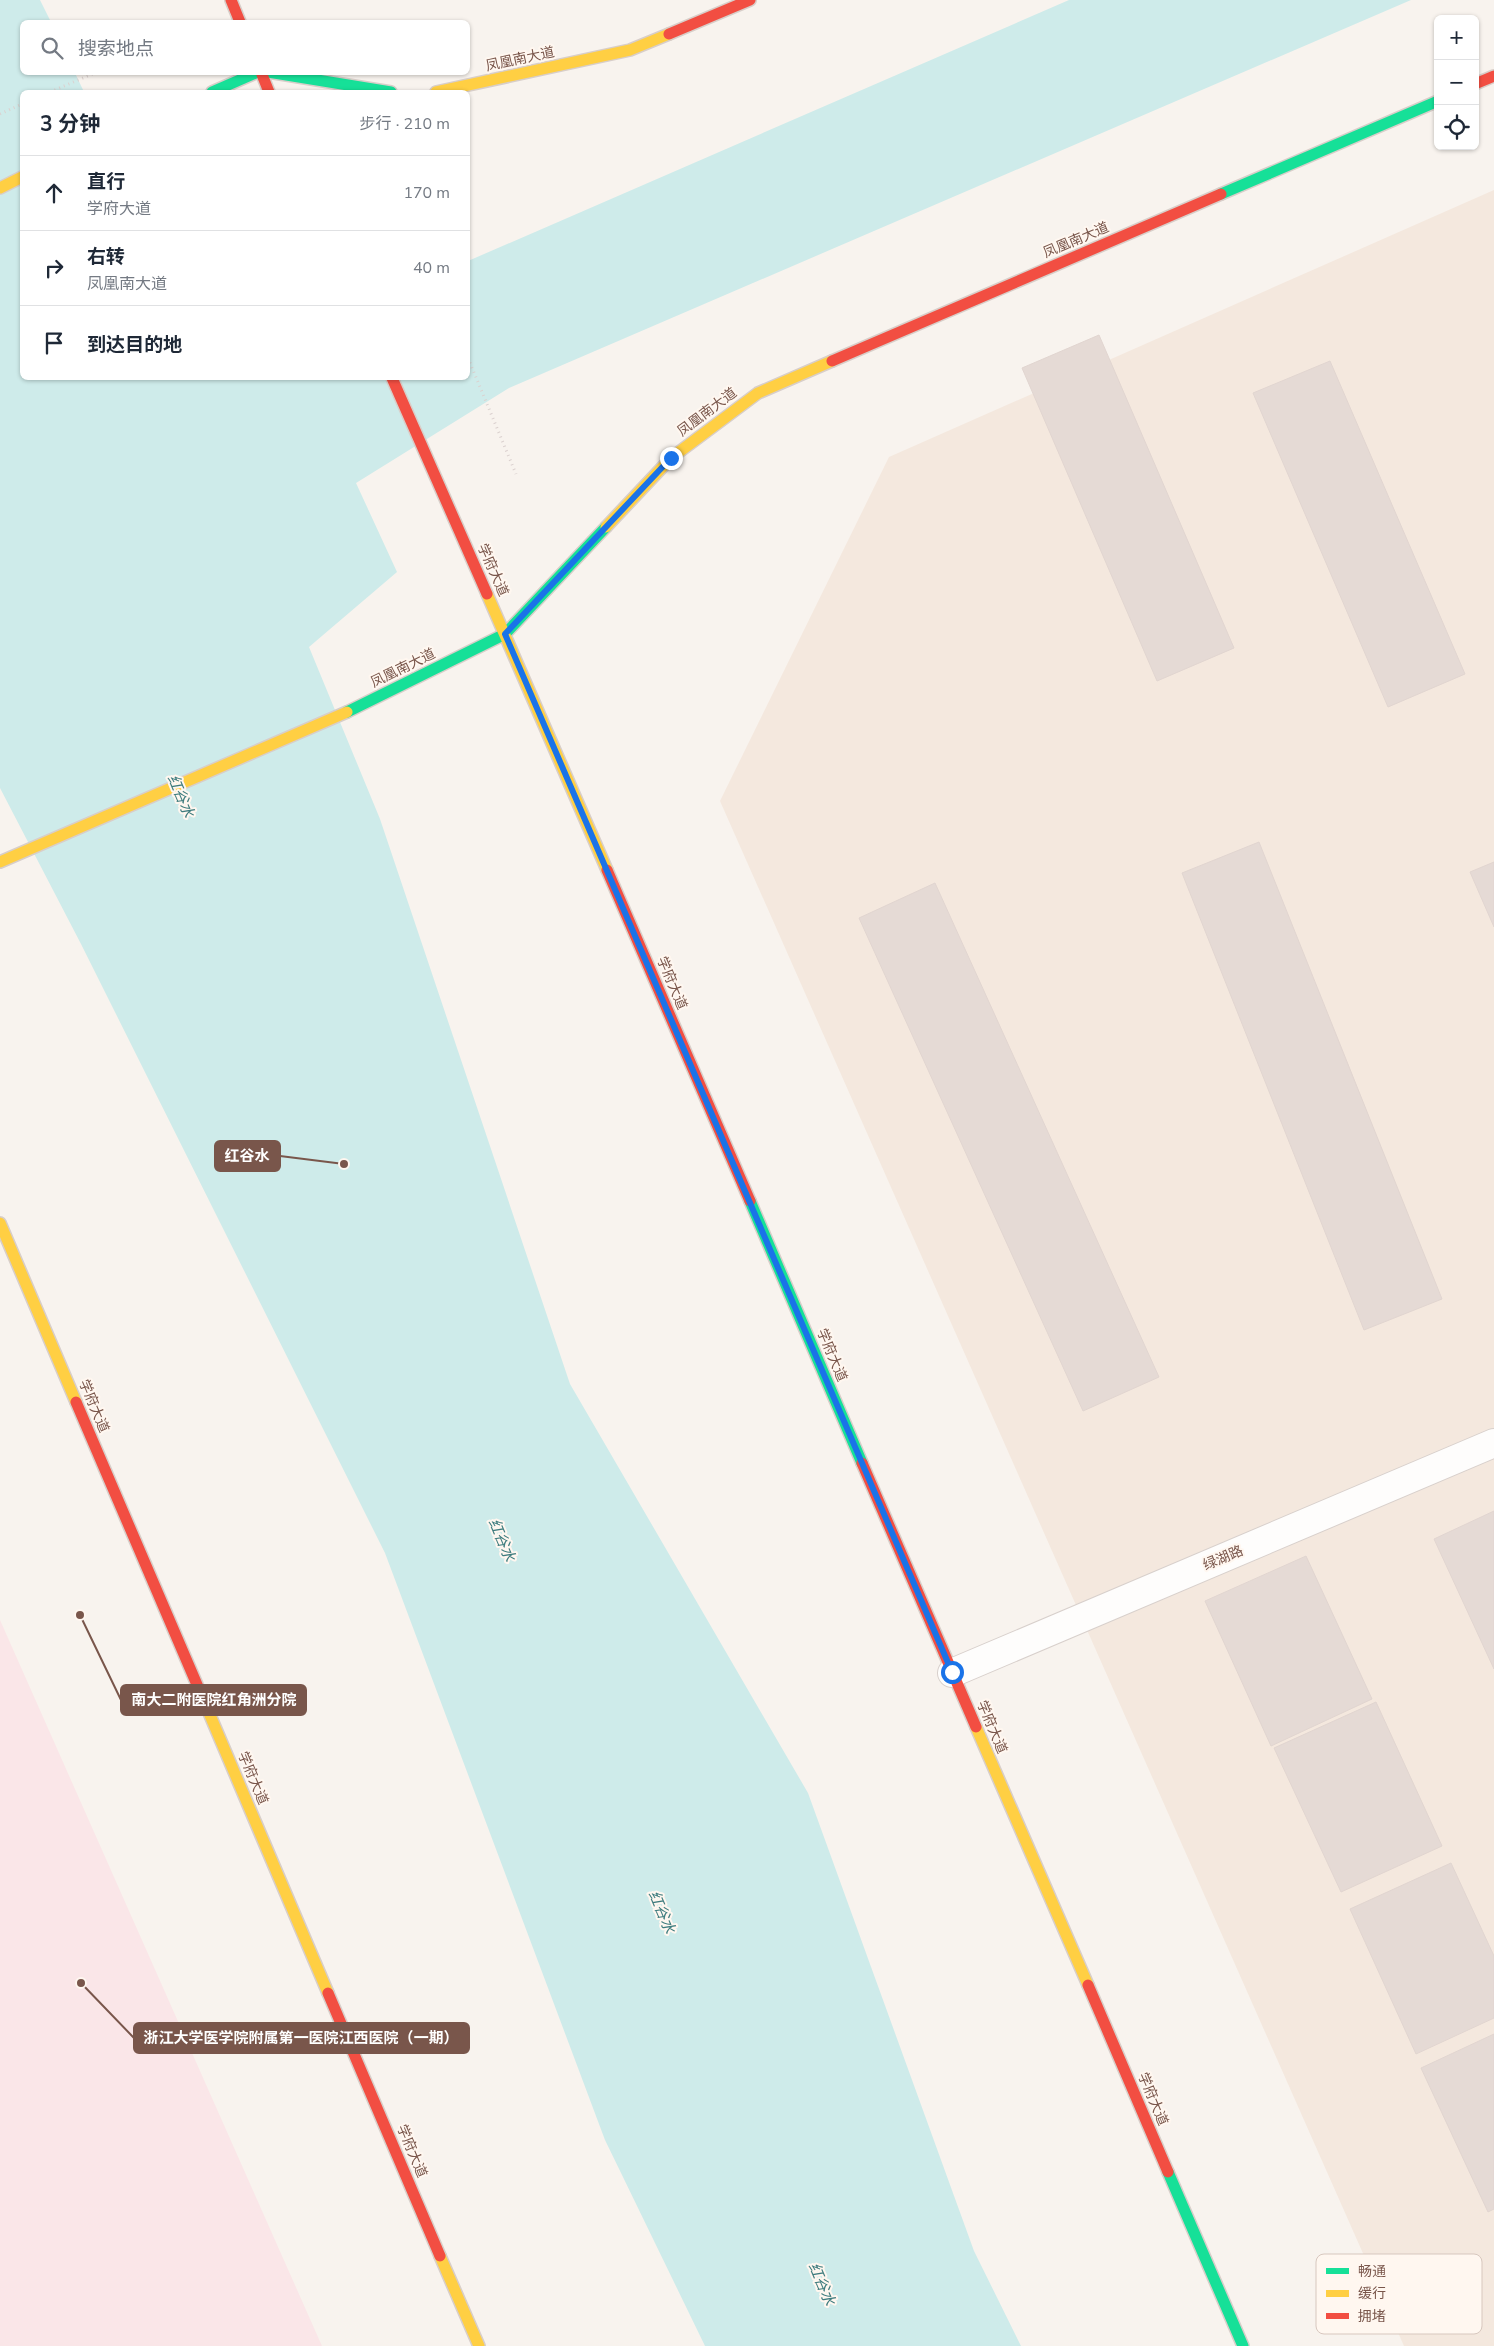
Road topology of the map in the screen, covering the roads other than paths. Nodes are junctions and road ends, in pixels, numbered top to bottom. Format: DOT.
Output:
graph roads {
  1 [pos="231,0"];
  2 [pos="750,0"];
  3 [pos="239,20"];
  4 [pos="252,75"];
  5 [pos="261,75"];
  6 [pos="286,75"];
  7 [pos="1494,76"];
  8 [pos="1479,82"];
  9 [pos="217,90"];
  10 [pos="269,90"];
  11 [pos="379,90"];
  12 [pos="445,90"];
  13 [pos="1434,102"];
  14 [pos="20,178"];
  15 [pos="0,188"];
  16 [pos="393,380"];
  17 [pos="505,634"];
  18 [pos="0,862"];
  19 [pos="0,1223"];
  20 [pos="1494,1443"];
  21 [pos="952,1672"];
  22 [pos="479,2346"];
  23 [pos="1243,2346"];
  1 -- 3 [label="main road"];
  2 -- 12 [label="main road, 凤凰南大道"];
  4 -- 9 [label="main road"];
  5 -- 10 [label="main road"];
  6 -- 11 [label="main road"];
  7 -- 8 [label="main road"];
  13 -- 17 [label="main road, 凤凰南大道"];
  14 -- 15 [label="main road"];
  16 -- 17 [label="main road, 学府大道"];
  17 -- 18 [label="main road, 凤凰南大道"];
  17 -- 21 [label="main road, 学府大道"];
  19 -- 22 [label="main road, 学府大道"];
  20 -- 21 [label="street, 绿湖路"];
  21 -- 23 [label="main road, 学府大道"];
}
